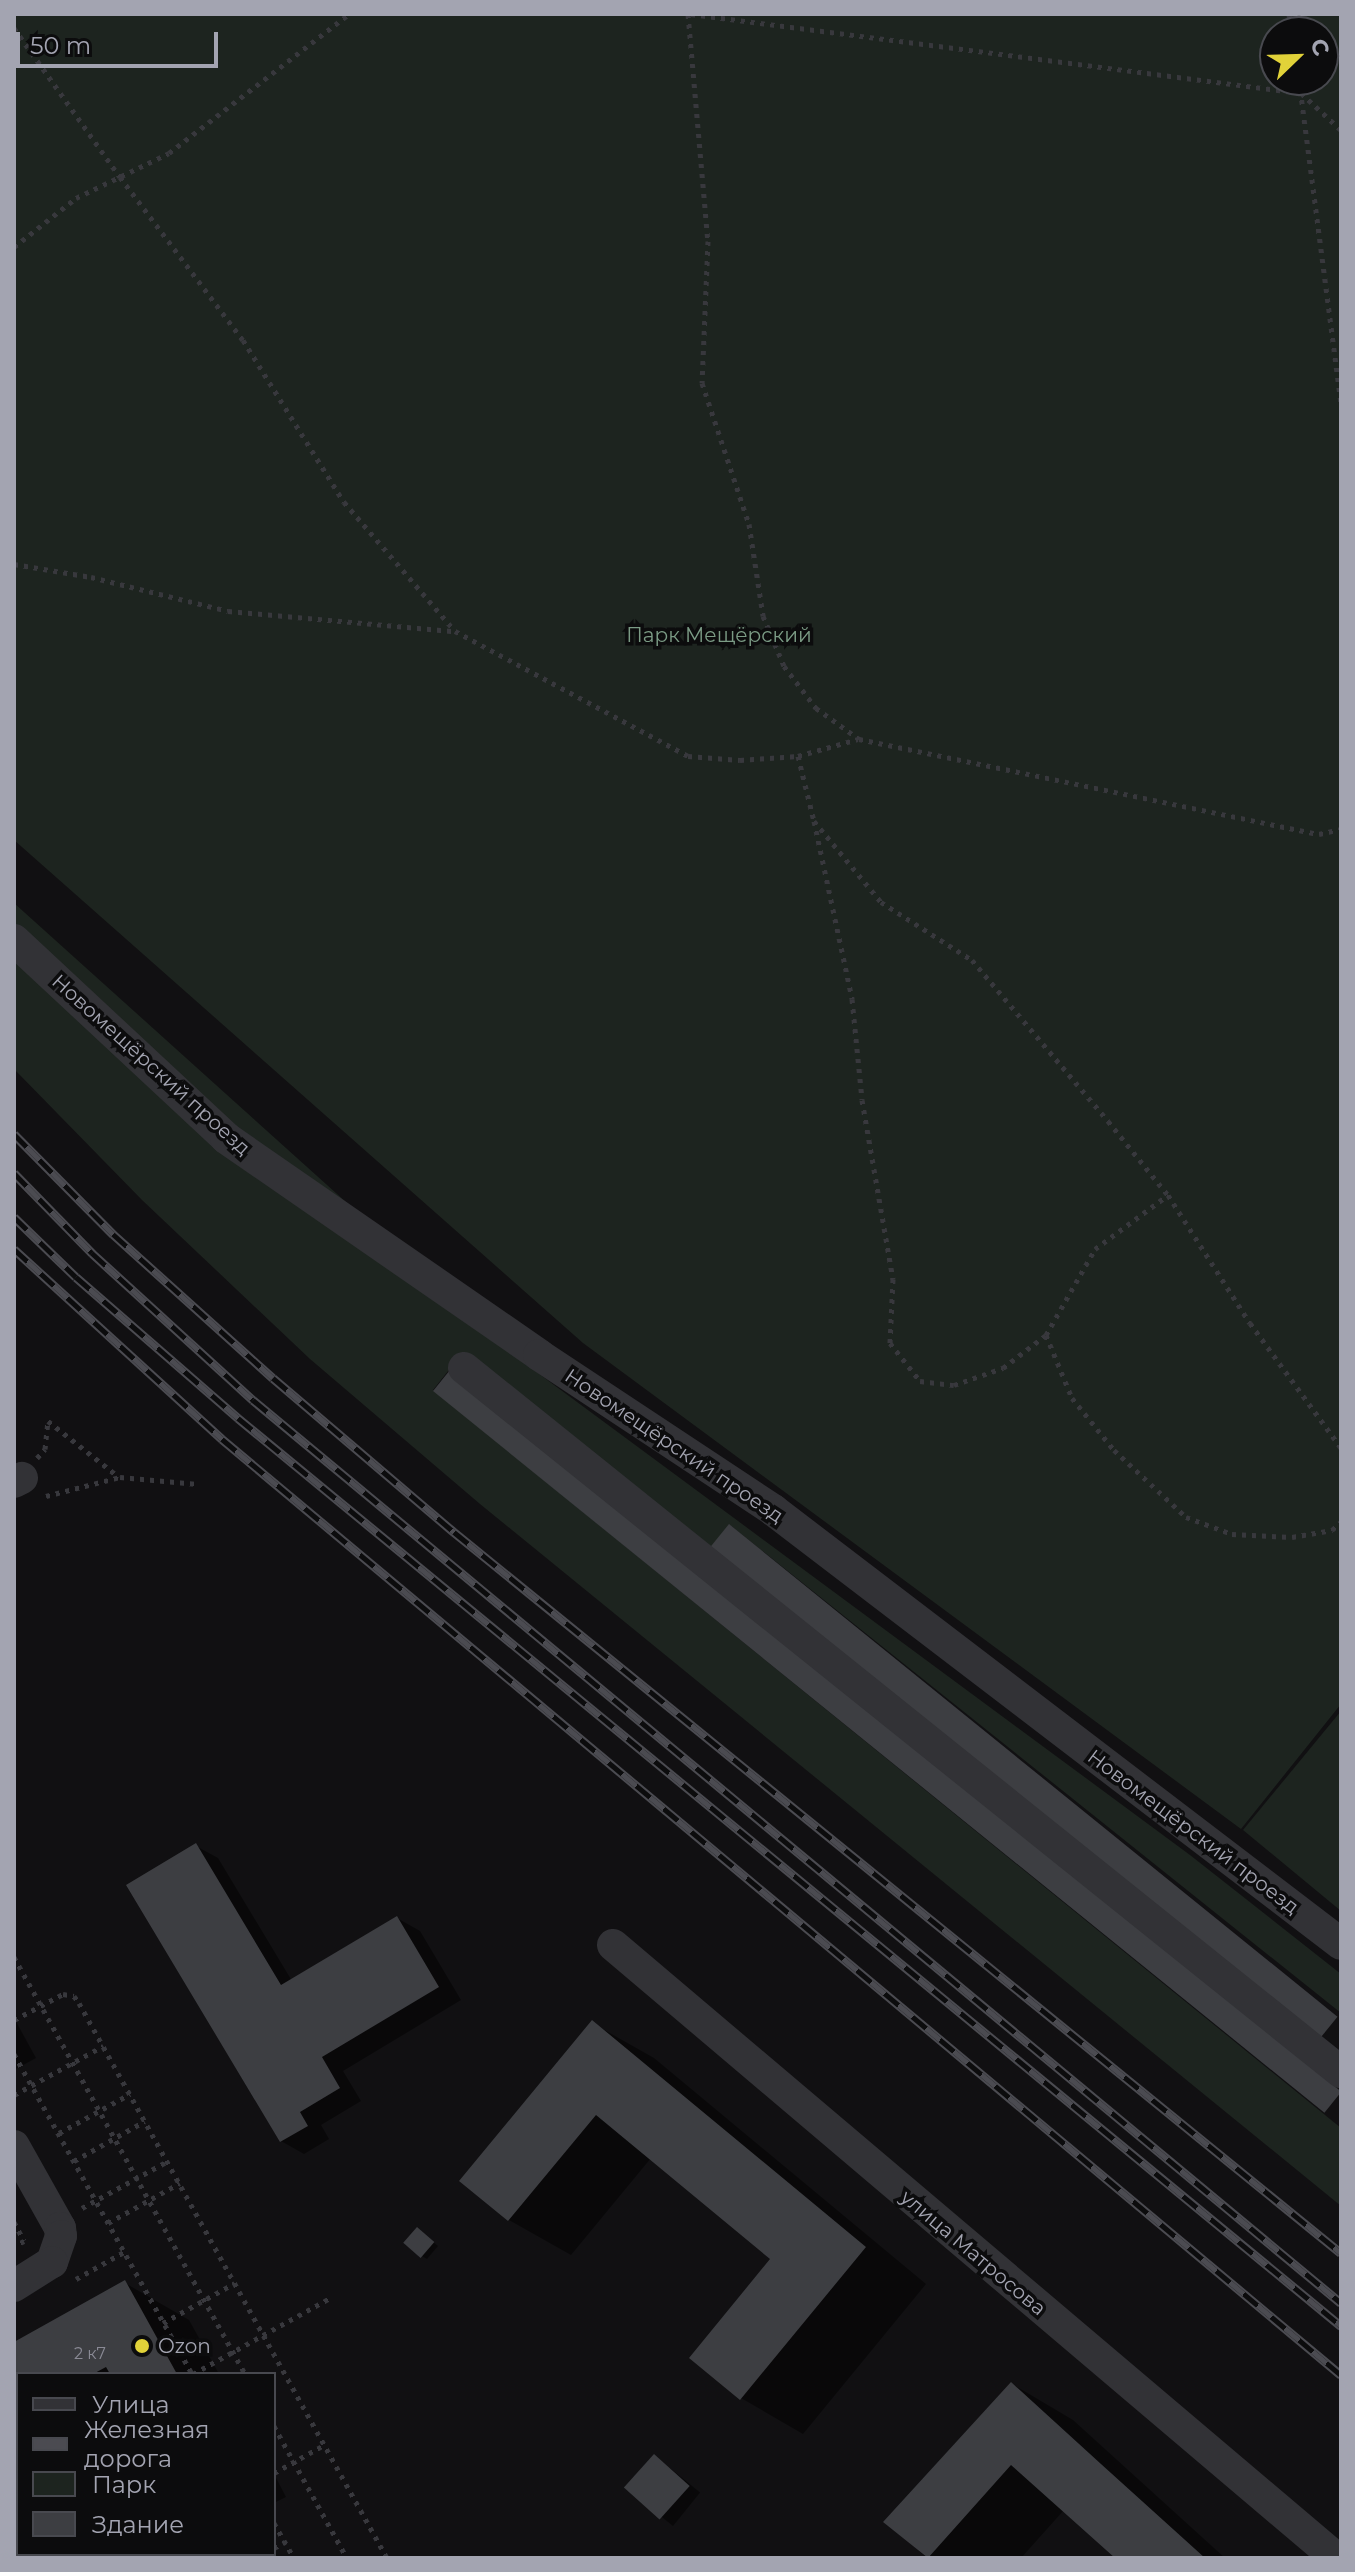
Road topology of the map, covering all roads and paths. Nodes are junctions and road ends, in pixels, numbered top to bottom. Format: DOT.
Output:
graph roads {
  1 [pos="349,14"];
  2 [pos="689,14"];
  3 [pos="14,28"];
  4 [pos="1259,88"];
  5 [pos="1301,96"];
  6 [pos="1304,96"];
  7 [pos="1341,130"];
  8 [pos="120,177"];
  9 [pos="14,247"];
  10 [pos="1341,402"];
  11 [pos="14,564"];
  12 [pos="455,631"];
  13 [pos="859,739"];
  14 [pos="798,756"];
  15 [pos="814,821"];
  16 [pos="1341,829"];
  17 [pos="14,940"];
  18 [pos="1168,1195"];
  19 [pos="1046,1335"];
  20 [pos="464,1368"];
  21 [pos="1341,1448"];
  22 [pos="120,1477"];
  23 [pos="18,1480"];
  24 [pos="198,1484"];
  25 [pos="1341,1522"];
  26 [pos="1341,1944"];
  27 [pos="613,1945"];
  28 [pos="14,1957"];
  29 [pos="41,2006"];
  30 [pos="14,2020"];
  31 [pos="103,2046"];
  32 [pos="14,2054"];
  33 [pos="72,2063"];
  34 [pos="1341,2072"];
  35 [pos="32,2085"];
  36 [pos="130,2094"];
  37 [pos="14,2095"];
  38 [pos="99,2111"];
  39 [pos="145,2121"];
  40 [pos="59,2133"];
  41 [pos="114,2138"];
  42 [pos="14,2146"];
  43 [pos="74,2161"];
  44 [pos="180,2183"];
  45 [pos="149,2200"];
  46 [pos="14,2222"];
  47 [pos="108,2223"];
  48 [pos="14,2246"];
  49 [pos="235,2283"];
  50 [pos="14,2286"];
  51 [pos="330,2298"];
  52 [pos="204,2300"];
  53 [pos="163,2323"];
  54 [pos="264,2335"];
  55 [pos="233,2352"];
  56 [pos="192,2372"];
  57 [pos="197,2372"];
  58 [pos="244,2372"];
  59 [pos="276,2430"];
  60 [pos="324,2445"];
  61 [pos="294,2462"];
  62 [pos="276,2472"];
  63 [pos="276,2526"];
  64 [pos="285,2542"];
  65 [pos="276,2547"];
  66 [pos="294,2558"];
  67 [pos="347,2558"];
  68 [pos="387,2558"];
  69 [pos="1336,2558"];
  1 -- 8 [label="path"];
  2 -- 4 [label="path"];
  2 -- 13 [label="path"];
  3 -- 8 [label="path"];
  5 -- 10 [label="path"];
  6 -- 7 [label="path"];
  8 -- 9 [label="path"];
  8 -- 12 [label="path"];
  11 -- 12 [label="path"];
  12 -- 14 [label="path"];
  13 -- 14 [label="path"];
  13 -- 16 [label="path"];
  14 -- 15 [label="path"];
  15 -- 18 [label="path"];
  15 -- 19 [label="path"];
  17 -- 26 [label="street, Новомещёрский проезд"];
  18 -- 19 [label="path"];
  18 -- 21 [label="path"];
  19 -- 25 [label="path"];
  20 -- 34 [label="street"];
  22 -- 23 [label="path"];
  22 -- 23 [label="path"];
  22 -- 24 [label="path"];
  27 -- 69 [label="street, улица Матросова"];
  28 -- 29 [label="path"];
  29 -- 30 [label="path"];
  29 -- 31 [label="path"];
  29 -- 33 [label="path"];
  31 -- 33 [label="path"];
  31 -- 36 [label="path"];
  32 -- 35 [label="path"];
  33 -- 35 [label="path"];
  33 -- 38 [label="path"];
  35 -- 37 [label="path"];
  35 -- 40 [label="path"];
  36 -- 38 [label="path"];
  36 -- 39 [label="path"];
  38 -- 40 [label="path"];
  38 -- 41 [label="path"];
  39 -- 41 [label="path"];
  39 -- 44 [label="path"];
  40 -- 43 [label="path"];
  41 -- 43 [label="path"];
  41 -- 45 [label="path"];
  42 -- 50 [label="street"];
  43 -- 47 [label="path"];
  44 -- 45 [label="path"];
  44 -- 49 [label="path"];
  45 -- 47 [label="path"];
  45 -- 52 [label="path"];
  46 -- 48 [label="path"];
  47 -- 53 [label="path"];
  49 -- 52 [label="path"];
  49 -- 54 [label="path"];
  51 -- 54 [label="path"];
  52 -- 53 [label="path"];
  52 -- 55 [label="path"];
  53 -- 56 [label="path"];
  54 -- 55 [label="path"];
  54 -- 60 [label="path"];
  55 -- 57 [label="path"];
  55 -- 58 [label="path"];
  59 -- 61 [label="path"];
  60 -- 61 [label="path"];
  60 -- 68 [label="path"];
  61 -- 62 [label="path"];
  61 -- 67 [label="path"];
  63 -- 64 [label="path"];
  64 -- 65 [label="path"];
  64 -- 66 [label="path"];
}
